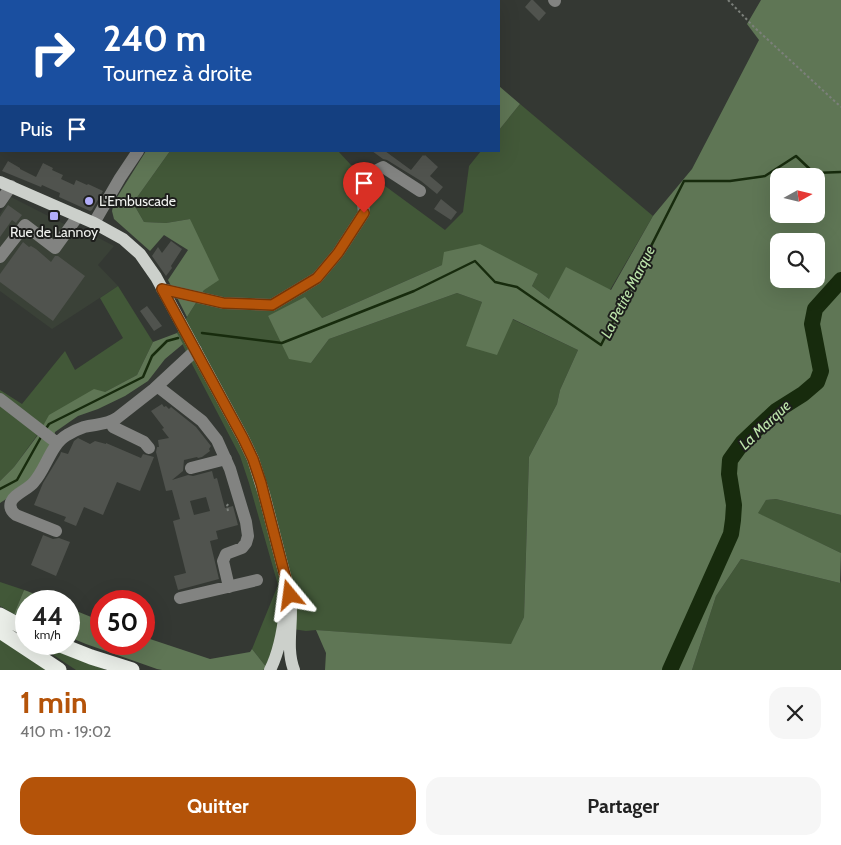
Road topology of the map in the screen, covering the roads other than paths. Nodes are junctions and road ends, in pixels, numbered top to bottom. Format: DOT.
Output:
graph roads {
  1 [pos="137,152"];
  2 [pos="5,184"];
  3 [pos="420,191"];
  4 [pos="0,202"];
  5 [pos="78,216"];
  6 [pos="94,223"];
  7 [pos="0,257"];
  8 [pos="162,289"];
  9 [pos="196,350"];
  10 [pos="157,386"];
  11 [pos="0,399"];
  12 [pos="111,422"];
  13 [pos="50,437"];
  14 [pos="149,448"];
  15 [pos="226,459"];
  16 [pos="191,468"];
  17 [pos="56,531"];
  18 [pos="285,578"];
  19 [pos="257,580"];
  20 [pos="229,587"];
  21 [pos="180,598"];
  22 [pos="0,615"];
  23 [pos="15,623"];
  24 [pos="0,631"];
  25 [pos="80,653"];
  26 [pos="59,670"];
  27 [pos="132,670"];
  28 [pos="270,670"];
  29 [pos="294,670"];
  1 -- 6 [label="street"];
  2 -- 4 [label="street"];
  2 -- 5 [label="main road"];
  3 -- 8 [label="street"];
  5 -- 6 [label="main road"];
  5 -- 7 [label="street"];
  6 -- 8 [label="main road"];
  8 -- 9 [label="main road"];
  9 -- 10 [label="street"];
  9 -- 18 [label="main road"];
  10 -- 12 [label="street"];
  10 -- 15 [label="street"];
  11 -- 13 [label="street"];
  12 -- 13 [label="street"];
  12 -- 14 [label="street"];
  13 -- 17 [label="street"];
  15 -- 16 [label="street"];
  15 -- 20 [label="street"];
  18 -- 28 [label="main road"];
  18 -- 29 [label="main road"];
  19 -- 20 [label="street"];
  20 -- 21 [label="street"];
  22 -- 23 [label="highway"];
  24 -- 26 [label="highway"];
  25 -- 27 [label="highway"];
}
